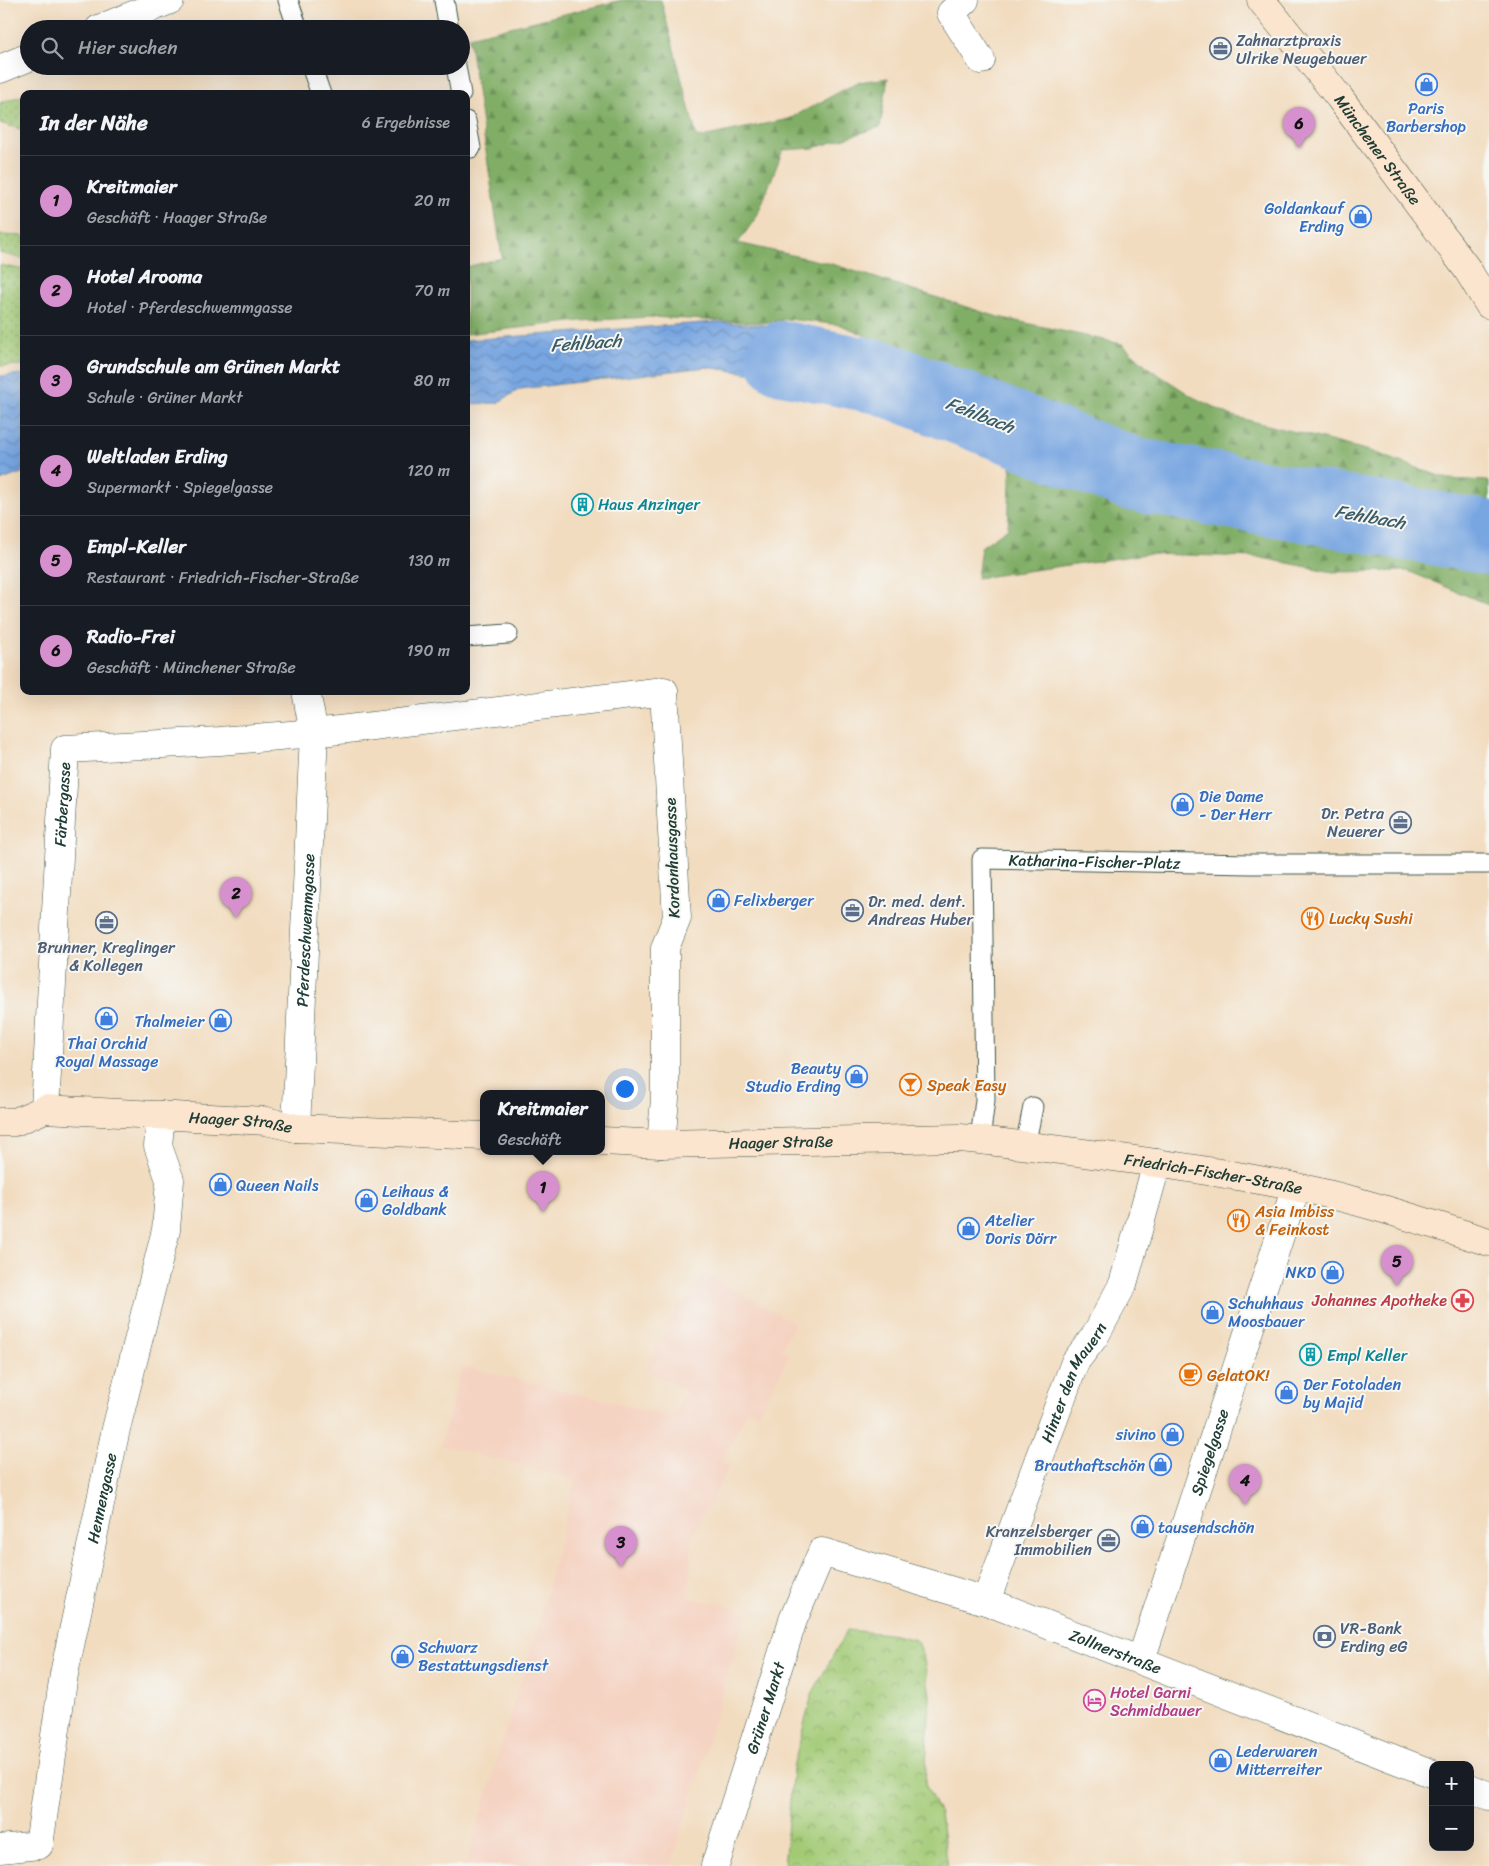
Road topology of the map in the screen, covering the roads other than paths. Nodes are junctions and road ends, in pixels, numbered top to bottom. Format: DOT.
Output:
graph roads {
  1 [pos="170,0"];
  2 [pos="288,0"];
  3 [pos="444,0"];
  4 [pos="965,0"];
  5 [pos="1261,0"];
  6 [pos="121,20"];
  7 [pos="295,20"];
  8 [pos="447,20"];
  9 [pos="20,60"];
  10 [pos="981,60"];
  11 [pos="0,68"];
  12 [pos="314,75"];
  13 [pos="458,75"];
  14 [pos="320,90"];
  15 [pos="460,90"];
  16 [pos="1489,305"];
  17 [pos="508,634"];
  18 [pos="470,638"];
  19 [pos="307,695"];
  20 [pos="314,733"];
  21 [pos="1489,864"];
  22 [pos="1033,1108"];
  23 [pos="45,1109"];
  24 [pos="161,1115"];
  25 [pos="0,1122"];
  26 [pos="296,1128"];
  27 [pos="480,1136"];
  28 [pos="970,1139"];
  29 [pos="605,1141"];
  30 [pos="661,1144"];
  31 [pos="1025,1146"];
  32 [pos="1157,1164"];
  33 [pos="1296,1187"];
  34 [pos="1489,1242"];
  35 [pos="822,1552"];
  36 [pos="986,1601"];
  37 [pos="1141,1660"];
  38 [pos="1429,1772"];
  39 [pos="1474,1790"];
  40 [pos="1489,1796"];
  41 [pos="0,1849"];
  42 [pos="715,1866"];
  1 -- 6 [label="street"];
  2 -- 7 [label="lane"];
  3 -- 8 [label="lane"];
  4 -- 10 [label="street"];
  5 -- 16 [label="street, Münchener Straße"];
  9 -- 11 [label="street"];
  12 -- 14 [label="lane"];
  13 -- 15 [label="lane"];
  17 -- 18 [label="lane"];
  19 -- 20 [label="street, Pferdeschwemmgasse"];
  20 -- 23 [label="street, Färbergasse"];
  20 -- 26 [label="street, Pferdeschwemmgasse"];
  20 -- 30 [label="street, Kordonhausgasse"];
  21 -- 28 [label="lane, Katharina-Fischer-Platz"];
  22 -- 31 [label="lane"];
  23 -- 24 [label="street, Haager Straße"];
  23 -- 25 [label="street, Haager Straße"];
  24 -- 26 [label="street, Haager Straße"];
  24 -- 41 [label="street, Hennengasse"];
  26 -- 27 [label="street, Haager Straße"];
  28 -- 30 [label="street, Haager Straße"];
  28 -- 31 [label="street, Friedrich-Fischer-Straße"];
  29 -- 30 [label="street, Haager Straße"];
  31 -- 32 [label="street, Friedrich-Fischer-Straße"];
  32 -- 33 [label="street, Friedrich-Fischer-Straße"];
  32 -- 36 [label="street, Hinter den Mauern"];
  33 -- 34 [label="street, Friedrich-Fischer-Straße"];
  33 -- 37 [label="street, Spiegelgasse"];
  35 -- 36 [label="street, Zollnerstraße"];
  35 -- 42 [label="street, Grüner Markt"];
  36 -- 37 [label="street, Zollnerstraße"];
  37 -- 38 [label="street, Zollnerstraße"];
  39 -- 40 [label="street"];
}
